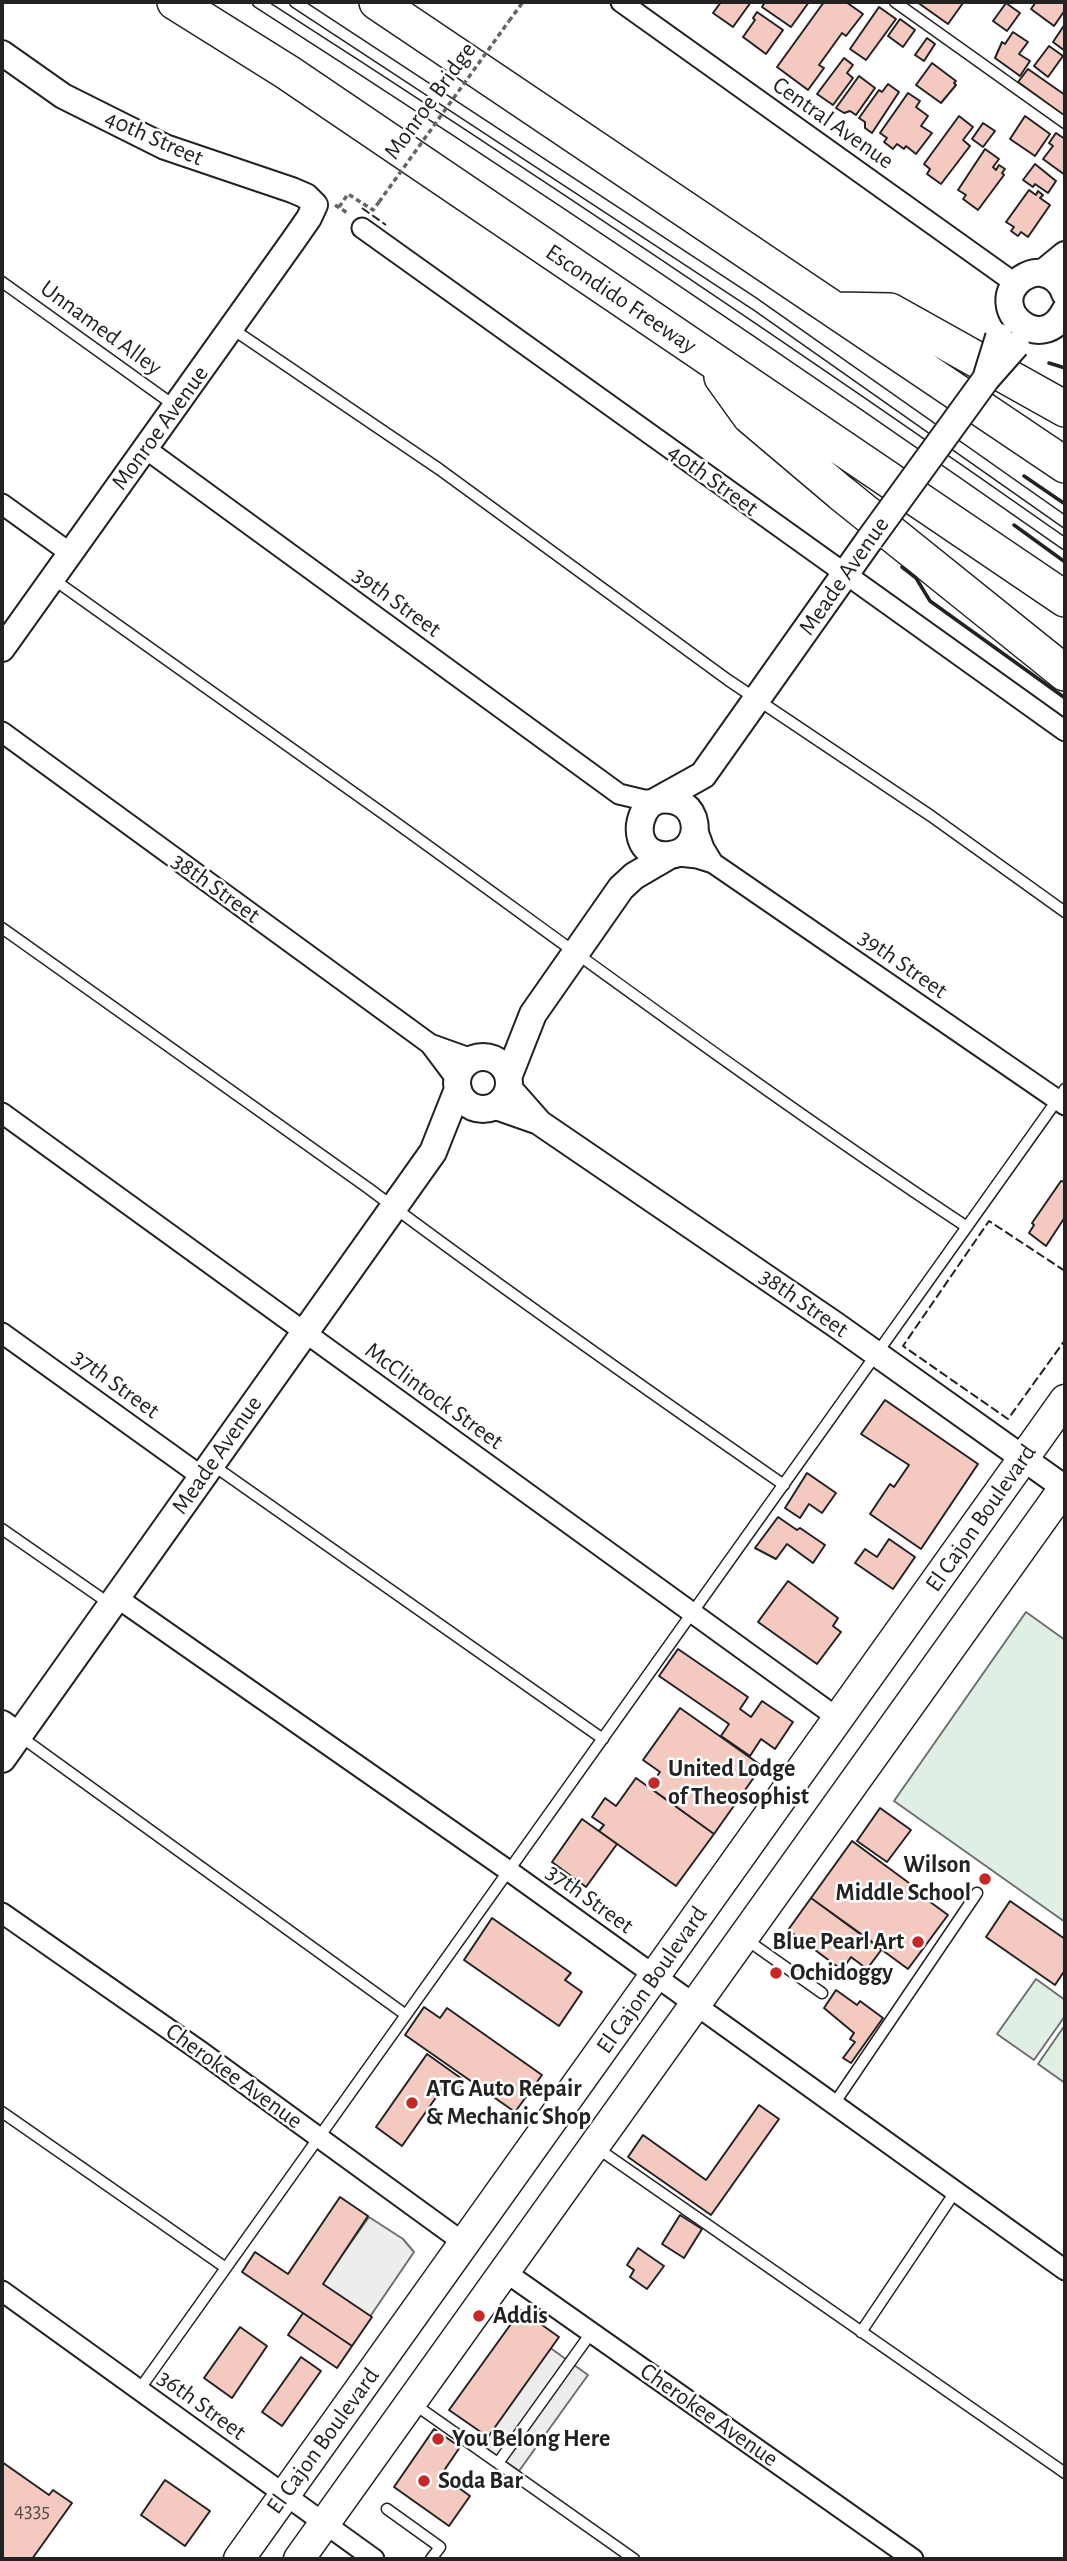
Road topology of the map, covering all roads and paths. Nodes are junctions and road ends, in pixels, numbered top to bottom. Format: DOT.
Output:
graph roads {
  1 [pos="174,2"];
  2 [pos="258,2"];
  3 [pos="295,2"];
  4 [pos="377,2"];
  5 [pos="523,2"];
  6 [pos="621,2"];
  7 [pos="895,2"];
  8 [pos="2,53"];
  9 [pos="1065,122"];
  10 [pos="327,206"];
  11 [pos="362,228"];
  12 [pos="1065,255"];
  13 [pos="1043,273"];
  14 [pos="2,282"];
  15 [pos="1013,292"];
  16 [pos="1065,293"];
  17 [pos="837,310"];
  18 [pos="1056,320"];
  19 [pos="231,328"];
  20 [pos="1008,341"];
  21 [pos="710,360"];
  22 [pos="175,407"];
  23 [pos="1065,409"];
  24 [pos="146,449"];
  25 [pos="1065,465"];
  26 [pos="2,504"];
  27 [pos="1065,522"];
  28 [pos="1065,544"];
  29 [pos="71,553"];
  30 [pos="845,575"];
  31 [pos="52,578"];
  32 [pos="1065,599"];
  33 [pos="2,649"];
  34 [pos="1065,673"];
  35 [pos="758,699"];
  36 [pos="1065,731"];
  37 [pos="2,732"];
  38 [pos="703,775"];
  39 [pos="620,794"];
  40 [pos="658,800"];
  41 [pos="695,823"];
  42 [pos="639,830"];
  43 [pos="670,855"];
  44 [pos="713,863"];
  45 [pos="621,888"];
  46 [pos="1065,912"];
  47 [pos="2,928"];
  48 [pos="576,953"];
  49 [pos="533,1014"];
  50 [pos="467,1071"];
  51 [pos="499,1095"];
  52 [pos="1063,1098"];
  53 [pos="2,1113"];
  54 [pos="433,1152"];
  55 [pos="394,1208"];
  56 [pos="967,1227"];
  57 [pos="304,1332"];
  58 [pos="2,1333"];
  59 [pos="877,1354"];
  60 [pos="1065,1400"];
  61 [pos="1023,1459"];
  62 [pos="206,1469"];
  63 [pos="784,1485"];
  64 [pos="1065,1488"];
  65 [pos="2,1529"];
  66 [pos="113,1601"];
  67 [pos="692,1613"];
  68 [pos="838,1719"];
  69 [pos="10,1729"];
  70 [pos="603,1739"];
  71 [pos="2,1759"];
  72 [pos="509,1871"];
  73 [pos="977,1893"];
  74 [pos="2,1913"];
  75 [pos="744,1937"];
  76 [pos="655,1976"];
  77 [pos="822,1993"];
  78 [pos="695,2005"];
  79 [pos="406,2015"];
  80 [pos="834,2104"];
  81 [pos="2,2112"];
  82 [pos="319,2137"];
  83 [pos="594,2146"];
  84 [pos="955,2192"];
  85 [pos="464,2243"];
  86 [pos="226,2268"];
  87 [pos="1065,2270"];
  88 [pos="504,2271"];
  89 [pos="2,2291"];
  90 [pos="861,2332"];
  91 [pos="592,2333"];
  92 [pos="139,2390"];
  93 [pos="411,2401"];
  94 [pos="498,2463"];
  95 [pos="1065,2473"];
  96 [pos="285,2495"];
  97 [pos="387,2509"];
  98 [pos="323,2523"];
  99 [pos="239,2559"];
  100 [pos="299,2559"];
  101 [pos="374,2559"];
  102 [pos="431,2559"];
  103 [pos="634,2559"];
  104 [pos="914,2559"];
  1 -- 21 [label="highway, Escondido Freeway"];
  2 -- 28 [label="lane"];
  3 -- 27 [label="lane"];
  4 -- 17 [label="highway"];
  5 -- 10 [label="path, Monroe Bridge, bridge"];
  6 -- 15 [label="street, Central Avenue"];
  7 -- 9 [label="lane"];
  8 -- 10 [label="street, 40th Street"];
  10 -- 11 [label="path"];
  10 -- 19 [label="street, Monroe Avenue"];
  11 -- 30 [label="street, 40th Street"];
  12 -- 13 [label="main road"];
  13 -- 15 [label="main road"];
  13 -- 16 [label="main road"];
  14 -- 22 [label="lane, Unnamed Alley"];
  15 -- 18 [label="main road"];
  15 -- 20 [label="main road, Meade Avenue"];
  17 -- 23 [label="highway"];
  17 -- 25 [label="highway"];
  18 -- 20 [label="main road"];
  19 -- 22 [label="street, Monroe Avenue"];
  19 -- 35 [label="lane"];
  20 -- 30 [label="main road, Meade Avenue, bridge"];
  21 -- 32 [label="highway, Escondido Freeway"];
  21 -- 34 [label="highway"];
  22 -- 24 [label="street, Monroe Avenue"];
  24 -- 29 [label="street, Monroe Avenue"];
  24 -- 39 [label="street, 39th Street"];
  26 -- 29 [label="street"];
  29 -- 31 [label="street, Monroe Avenue"];
  30 -- 35 [label="main road, Meade Avenue"];
  30 -- 36 [label="street, 40th Street"];
  31 -- 33 [label="street, Monroe Avenue"];
  31 -- 48 [label="lane"];
  35 -- 38 [label="main road, Meade Avenue"];
  35 -- 46 [label="lane"];
  37 -- 50 [label="street, 38th Street"];
  38 -- 40 [label="main road, Meade Avenue"];
  38 -- 41 [label="main road, Meade Avenue"];
  39 -- 40 [label="street, 39th Street"];
  39 -- 42 [label="street, 39th Street"];
  40 -- 41 [label="main road"];
  40 -- 42 [label="main road, Meade Avenue"];
  41 -- 43 [label="main road, Meade Avenue"];
  41 -- 44 [label="street"];
  42 -- 43 [label="main road"];
  42 -- 45 [label="main road, Meade Avenue"];
  43 -- 44 [label="street, 39th Street"];
  43 -- 45 [label="main road, Meade Avenue"];
  44 -- 52 [label="street, 39th Street"];
  45 -- 48 [label="main road, Meade Avenue"];
  47 -- 55 [label="lane"];
  48 -- 49 [label="main road, Meade Avenue"];
  48 -- 56 [label="lane"];
  49 -- 50 [label="main road, Meade Avenue"];
  49 -- 51 [label="main road, Meade Avenue"];
  50 -- 51 [label="main road"];
  50 -- 51 [label="main road"];
  50 -- 54 [label="main road, Meade Avenue"];
  51 -- 54 [label="main road, Meade Avenue"];
  51 -- 59 [label="street, 38th Street"];
  52 -- 56 [label="lane"];
  53 -- 57 [label="street, McClintock Street"];
  54 -- 55 [label="main road, Meade Avenue"];
  55 -- 57 [label="main road, Meade Avenue"];
  55 -- 63 [label="lane"];
  56 -- 59 [label="lane"];
  57 -- 62 [label="main road, Meade Avenue"];
  57 -- 67 [label="street, McClintock Street"];
  58 -- 62 [label="street, 37th Street"];
  59 -- 61 [label="street, 38th Street"];
  59 -- 63 [label="lane"];
  60 -- 61 [label="main road, El Cajon Boulevard"];
  61 -- 64 [label="street, 38th Street"];
  61 -- 68 [label="main road, El Cajon Boulevard"];
  62 -- 66 [label="main road, Meade Avenue"];
  62 -- 70 [label="lane"];
  63 -- 67 [label="lane"];
  64 -- 75 [label="main road, El Cajon Boulevard"];
  65 -- 66 [label="lane"];
  66 -- 69 [label="main road, Meade Avenue"];
  66 -- 72 [label="street, 37th Street"];
  67 -- 68 [label="street, McClintock Street"];
  67 -- 70 [label="lane"];
  68 -- 76 [label="main road, El Cajon Boulevard"];
  69 -- 71 [label="main road, Meade Avenue"];
  69 -- 79 [label="lane"];
  70 -- 72 [label="lane"];
  72 -- 76 [label="street, 37th Street"];
  72 -- 79 [label="lane"];
  73 -- 80 [label="lane"];
  74 -- 82 [label="street, Cherokee Avenue"];
  75 -- 77 [label="lane"];
  75 -- 78 [label="main road, El Cajon Boulevard"];
  76 -- 78 [label="street, 37th Street"];
  76 -- 85 [label="main road, El Cajon Boulevard"];
  78 -- 80 [label="street, 37th Street"];
  78 -- 83 [label="main road, El Cajon Boulevard"];
  79 -- 82 [label="lane"];
  80 -- 84 [label="street, 37th Street"];
  81 -- 86 [label="lane"];
  82 -- 85 [label="street, Cherokee Avenue"];
  82 -- 86 [label="lane"];
  83 -- 88 [label="main road, El Cajon Boulevard"];
  83 -- 90 [label="lane"];
  84 -- 87 [label="street, 37th Street"];
  84 -- 90 [label="lane"];
  85 -- 96 [label="main road, El Cajon Boulevard"];
  86 -- 92 [label="lane"];
  88 -- 91 [label="street, Cherokee Avenue"];
  88 -- 93 [label="main road, El Cajon Boulevard"];
  89 -- 92 [label="street, 36th Street"];
  90 -- 95 [label="lane"];
  91 -- 94 [label="lane"];
  91 -- 104 [label="street, Cherokee Avenue"];
  92 -- 96 [label="street, 36th Street"];
  93 -- 94 [label="lane"];
  93 -- 98 [label="main road, El Cajon Boulevard"];
  94 -- 103 [label="lane"];
  96 -- 98 [label="street, 36th Street"];
  96 -- 99 [label="main road, El Cajon Boulevard"];
  97 -- 102 [label="lane"];
  98 -- 100 [label="main road, El Cajon Boulevard"];
  98 -- 101 [label="street, 36th Street"];
}
